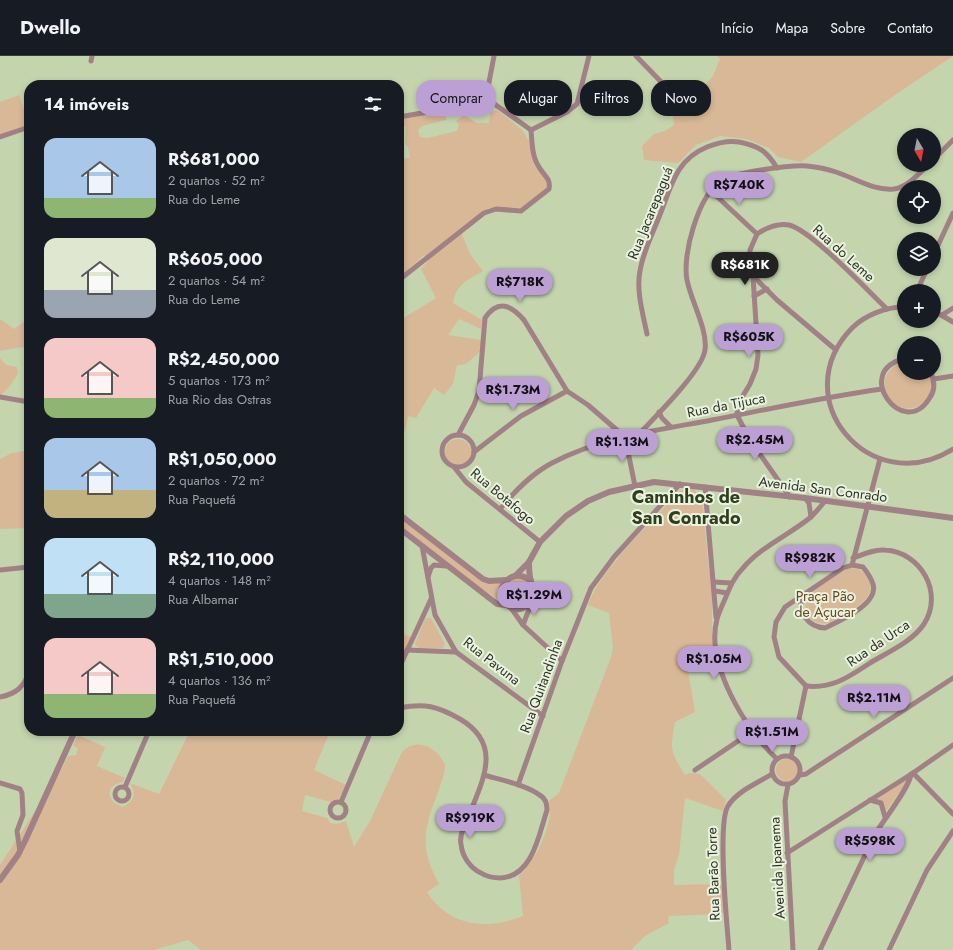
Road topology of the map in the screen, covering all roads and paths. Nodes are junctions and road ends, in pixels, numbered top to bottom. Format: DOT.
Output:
graph roads {
  1 [pos="494,56"];
  2 [pos="589,56"];
  3 [pos="636,56"];
  4 [pos="489,80"];
  5 [pos="659,80"];
  6 [pos="496,105"];
  7 [pos="416,114"];
  8 [pos="404,116"];
  9 [pos="24,129"];
  10 [pos="531,130"];
  11 [pos="0,137"];
  12 [pos="953,140"];
  13 [pos="941,152"];
  14 [pos="777,168"];
  15 [pos="921,172"];
  16 [pos="710,190"];
  17 [pos="953,213"];
  18 [pos="757,234"];
  19 [pos="941,239"];
  20 [pos="404,276"];
  21 [pos="754,276"];
  22 [pos="767,289"];
  23 [pos="754,296"];
  24 [pos="897,308"];
  25 [pos="953,308"];
  26 [pos="887,309"];
  27 [pos="942,315"];
  28 [pos="953,322"];
  29 [pos="646,334"];
  30 [pos="836,350"];
  31 [pos="897,362"];
  32 [pos="953,376"];
  33 [pos="941,378"];
  34 [pos="934,380"];
  35 [pos="882,389"];
  36 [pos="567,391"];
  37 [pos="0,397"];
  38 [pos="828,397"];
  39 [pos="24,401"];
  40 [pos="659,412"];
  41 [pos="736,415"];
  42 [pos="671,428"];
  43 [pos="640,433"];
  44 [pos="458,435"];
  45 [pos="625,436"];
  46 [pos="953,449"];
  47 [pos="474,452"];
  48 [pos="880,460"];
  49 [pos="454,466"];
  50 [pos="680,484"];
  51 [pos="635,486"];
  52 [pos="705,487"];
  53 [pos="790,497"];
  54 [pos="805,498"];
  55 [pos="825,501"];
  56 [pos="867,506"];
  57 [pos="500,509"];
  58 [pos="811,517"];
  59 [pos="404,518"];
  60 [pos="953,518"];
  61 [pos="404,532"];
  62 [pos="540,542"];
  63 [pos="422,546"];
  64 [pos="853,558"];
  65 [pos="529,562"];
  66 [pos="852,565"];
  67 [pos="448,566"];
  68 [pos="24,568"];
  69 [pos="0,570"];
  70 [pos="515,576"];
  71 [pos="428,578"];
  72 [pos="507,580"];
  73 [pos="531,581"];
  74 [pos="714,582"];
  75 [pos="731,583"];
  76 [pos="715,591"];
  77 [pos="727,593"];
  78 [pos="802,594"];
  79 [pos="431,599"];
  80 [pos="531,603"];
  81 [pos="508,606"];
  82 [pos="716,620"];
  83 [pos="523,625"];
  84 [pos="407,650"];
  85 [pos="456,652"];
  86 [pos="404,657"];
  87 [pos="562,661"];
  88 [pos="953,678"];
  89 [pos="24,683"];
  90 [pos="806,686"];
  91 [pos="0,697"];
  92 [pos="404,708"];
  93 [pos="543,716"];
  94 [pos="753,731"];
  95 [pos="73,736"];
  96 [pos="147,736"];
  97 [pos="368,736"];
  98 [pos="953,745"];
  99 [pos="790,757"];
  100 [pos="777,759"];
  101 [pos="695,770"];
  102 [pos="772,774"];
  103 [pos="912,774"];
  104 [pos="484,775"];
  105 [pos="800,775"];
  106 [pos="0,784"];
  107 [pos="518,785"];
  108 [pos="788,785"];
  109 [pos="125,787"];
  110 [pos="870,800"];
  111 [pos="341,802"];
  112 [pos="953,814"];
  113 [pos="885,817"];
  114 [pos="953,832"];
  115 [pos="20,852"];
  116 [pos="787,853"];
  117 [pos="0,880"];
  118 [pos="729,950"];
  119 [pos="793,950"];
  120 [pos="820,950"];
  121 [pos="889,950"];
  1 -- 4 [label="street"];
  2 -- 10 [label="street"];
  3 -- 5 [label="street"];
  6 -- 10 [label="street"];
  7 -- 8 [label="street"];
  9 -- 11 [label="street"];
  10 -- 20 [label="street"];
  12 -- 13 [label="street"];
  14 -- 15 [label="street"];
  14 -- 16 [label="street"];
  14 -- 29 [label="street, Rua Jacarepaguá"];
  16 -- 18 [label="street"];
  16 -- 40 [label="street"];
  17 -- 19 [label="street"];
  18 -- 21 [label="street"];
  18 -- 26 [label="street, Rua do Leme"];
  21 -- 22 [label="street"];
  21 -- 23 [label="street"];
  22 -- 23 [label="street"];
  22 -- 30 [label="street"];
  23 -- 41 [label="street"];
  24 -- 26 [label="street"];
  25 -- 27 [label="street"];
  26 -- 30 [label="street"];
  27 -- 28 [label="street"];
  30 -- 38 [label="street"];
  31 -- 35 [label="street"];
  32 -- 33 [label="street"];
  34 -- 35 [label="street"];
  35 -- 38 [label="street, Rua da Tijuca"];
  36 -- 44 [label="street"];
  36 -- 45 [label="street"];
  36 -- 47 [label="street"];
  37 -- 39 [label="street"];
  38 -- 41 [label="street, Rua da Tijuca"];
  38 -- 48 [label="street"];
  40 -- 42 [label="street"];
  40 -- 43 [label="street"];
  41 -- 42 [label="street, Rua da Tijuca"];
  41 -- 53 [label="street"];
  42 -- 43 [label="street, Rua da Tijuca"];
  43 -- 45 [label="street, Rua da Tijuca"];
  44 -- 47 [label="street"];
  44 -- 49 [label="street"];
  45 -- 51 [label="street"];
  45 -- 57 [label="street, Rua da Tijuca"];
  46 -- 48 [label="street"];
  47 -- 49 [label="street"];
  48 -- 56 [label="street"];
  49 -- 57 [label="street, Rua Botafogo"];
  50 -- 51 [label="street, Avenida San Conrado"];
  50 -- 52 [label="street, Avenida San Conrado"];
  50 -- 87 [label="street, Rua Quitandinha"];
  51 -- 62 [label="street, Avenida San Conrado"];
  52 -- 53 [label="street, Avenida San Conrado"];
  52 -- 74 [label="street"];
  53 -- 54 [label="street, Avenida San Conrado"];
  54 -- 55 [label="street, Avenida San Conrado"];
  54 -- 58 [label="street"];
  55 -- 56 [label="street, Avenida San Conrado"];
  55 -- 58 [label="street"];
  56 -- 60 [label="street, Avenida San Conrado"];
  56 -- 64 [label="street"];
  57 -- 62 [label="street, Rua Botafogo"];
  58 -- 75 [label="street"];
  59 -- 72 [label="street"];
  61 -- 63 [label="street"];
  62 -- 65 [label="street, Avenida San Conrado"];
  63 -- 67 [label="street"];
  63 -- 71 [label="street, Rua Pavuna"];
  64 -- 66 [label="street"];
  64 -- 90 [label="street, Rua da Urca"];
  65 -- 70 [label="street, Avenida San Conrado"];
  65 -- 73 [label="street"];
  66 -- 78 [label="street"];
  66 -- 78 [label="street"];
  67 -- 71 [label="street"];
  67 -- 81 [label="street"];
  68 -- 69 [label="street"];
  70 -- 72 [label="street"];
  70 -- 73 [label="street"];
  71 -- 79 [label="street, Rua Pavuna"];
  72 -- 81 [label="street"];
  73 -- 80 [label="street"];
  74 -- 75 [label="street"];
  74 -- 76 [label="street"];
  75 -- 77 [label="street"];
  76 -- 77 [label="street"];
  76 -- 82 [label="street"];
  77 -- 82 [label="street"];
  78 -- 90 [label="street"];
  79 -- 84 [label="street"];
  79 -- 85 [label="street, Rua Pavuna"];
  80 -- 81 [label="street"];
  80 -- 83 [label="street"];
  81 -- 83 [label="street"];
  82 -- 94 [label="street"];
  83 -- 87 [label="street"];
  84 -- 85 [label="street"];
  84 -- 86 [label="street"];
  85 -- 93 [label="street, Rua Pavuna"];
  87 -- 93 [label="street, Rua Quitandinha"];
  88 -- 105 [label="street"];
  89 -- 91 [label="street"];
  90 -- 99 [label="street"];
  92 -- 104 [label="street"];
  93 -- 107 [label="street, Rua Quitandinha"];
  94 -- 100 [label="street"];
  94 -- 101 [label="street"];
  95 -- 115 [label="street"];
  96 -- 109 [label="street"];
  97 -- 111 [label="street"];
  98 -- 103 [label="street"];
  99 -- 100 [label="street"];
  99 -- 105 [label="street"];
  100 -- 102 [label="street"];
  102 -- 108 [label="street"];
  102 -- 118 [label="street, Rua Barão Torre"];
  103 -- 110 [label="street"];
  103 -- 112 [label="street"];
  103 -- 113 [label="street"];
  104 -- 107 [label="street"];
  104 -- 107 [label="street"];
  105 -- 108 [label="street"];
  106 -- 115 [label="street"];
  108 -- 116 [label="street, Avenida Ipanema"];
  110 -- 113 [label="street"];
  110 -- 116 [label="street"];
  113 -- 120 [label="street"];
  114 -- 121 [label="street"];
  115 -- 117 [label="street"];
  116 -- 119 [label="street, Avenida Ipanema"];
}
